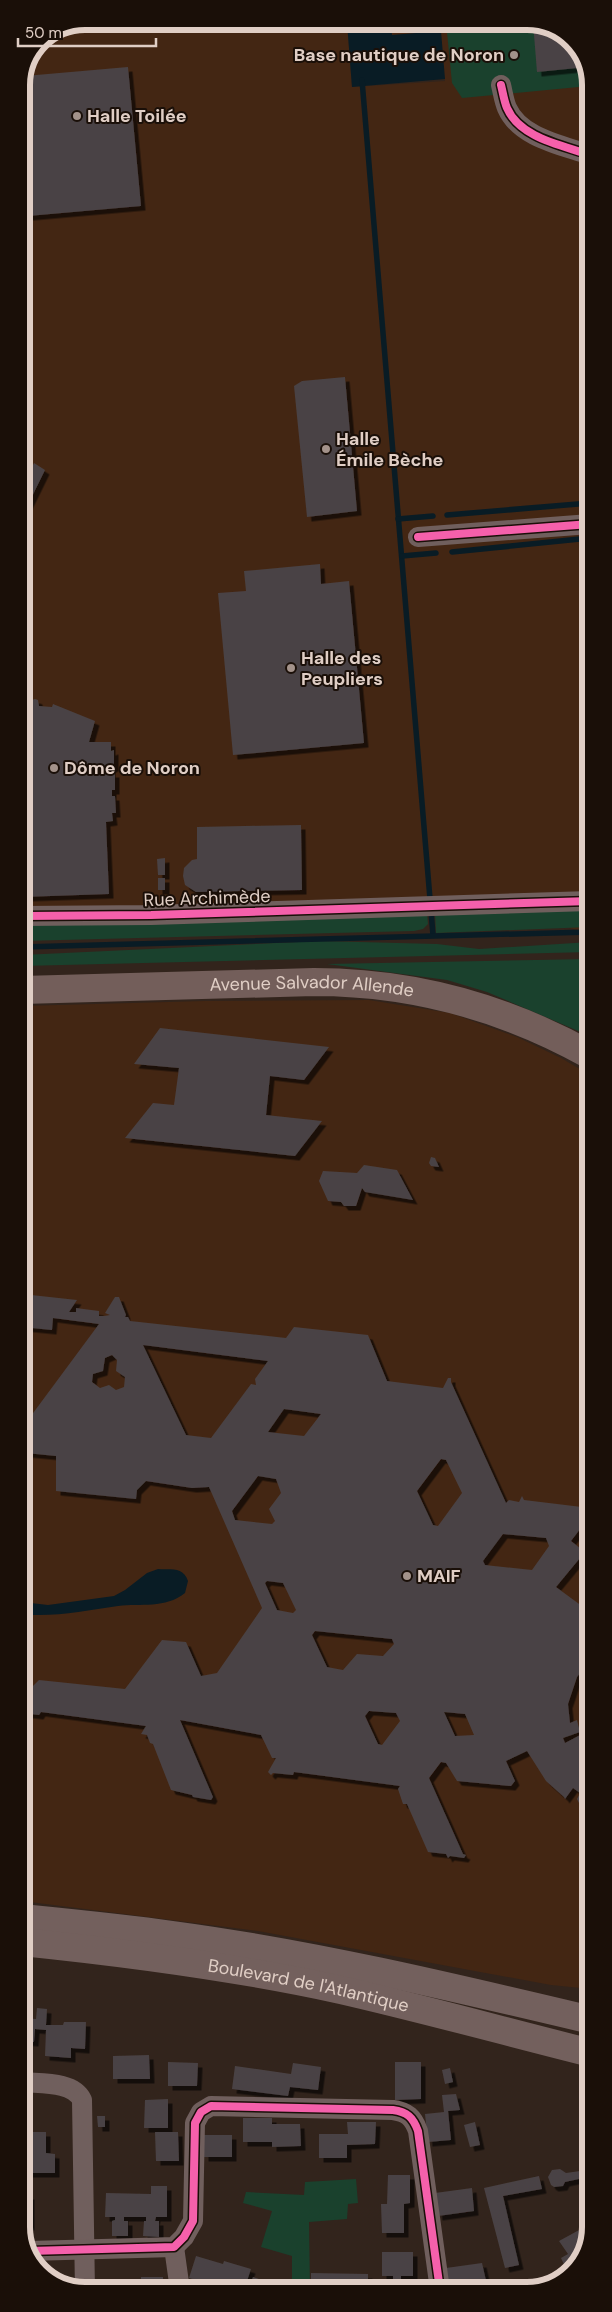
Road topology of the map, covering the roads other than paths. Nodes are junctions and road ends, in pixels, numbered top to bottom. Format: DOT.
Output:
graph roads {
  1 [pos="501,85"];
  2 [pos="582,152"];
  3 [pos="582,525"];
  4 [pos="418,538"];
  5 [pos="582,901"];
  6 [pos="30,916"];
  7 [pos="30,990"];
  8 [pos="582,1050"];
  9 [pos="30,1919"];
  10 [pos="30,1943"];
  11 [pos="582,2018"];
  12 [pos="582,2051"];
  13 [pos="30,2083"];
  14 [pos="174,2247"];
  15 [pos="84,2250"];
  16 [pos="35,2251"];
  17 [pos="85,2282"];
  18 [pos="179,2282"];
  19 [pos="439,2282"];
  1 -- 2 [label="street"];
  3 -- 4 [label="street"];
  5 -- 6 [label="street, Rue Archimède"];
  7 -- 8 [label="main road, Avenue Salvador Allende"];
  9 -- 11 [label="main road, Boulevard de l'Atlantique"];
  10 -- 12 [label="main road, Boulevard de l'Atlantique"];
  13 -- 15 [label="street"];
  14 -- 15 [label="street"];
  14 -- 18 [label="street"];
  14 -- 19 [label="street"];
  15 -- 16 [label="street"];
  15 -- 17 [label="street"];
}
